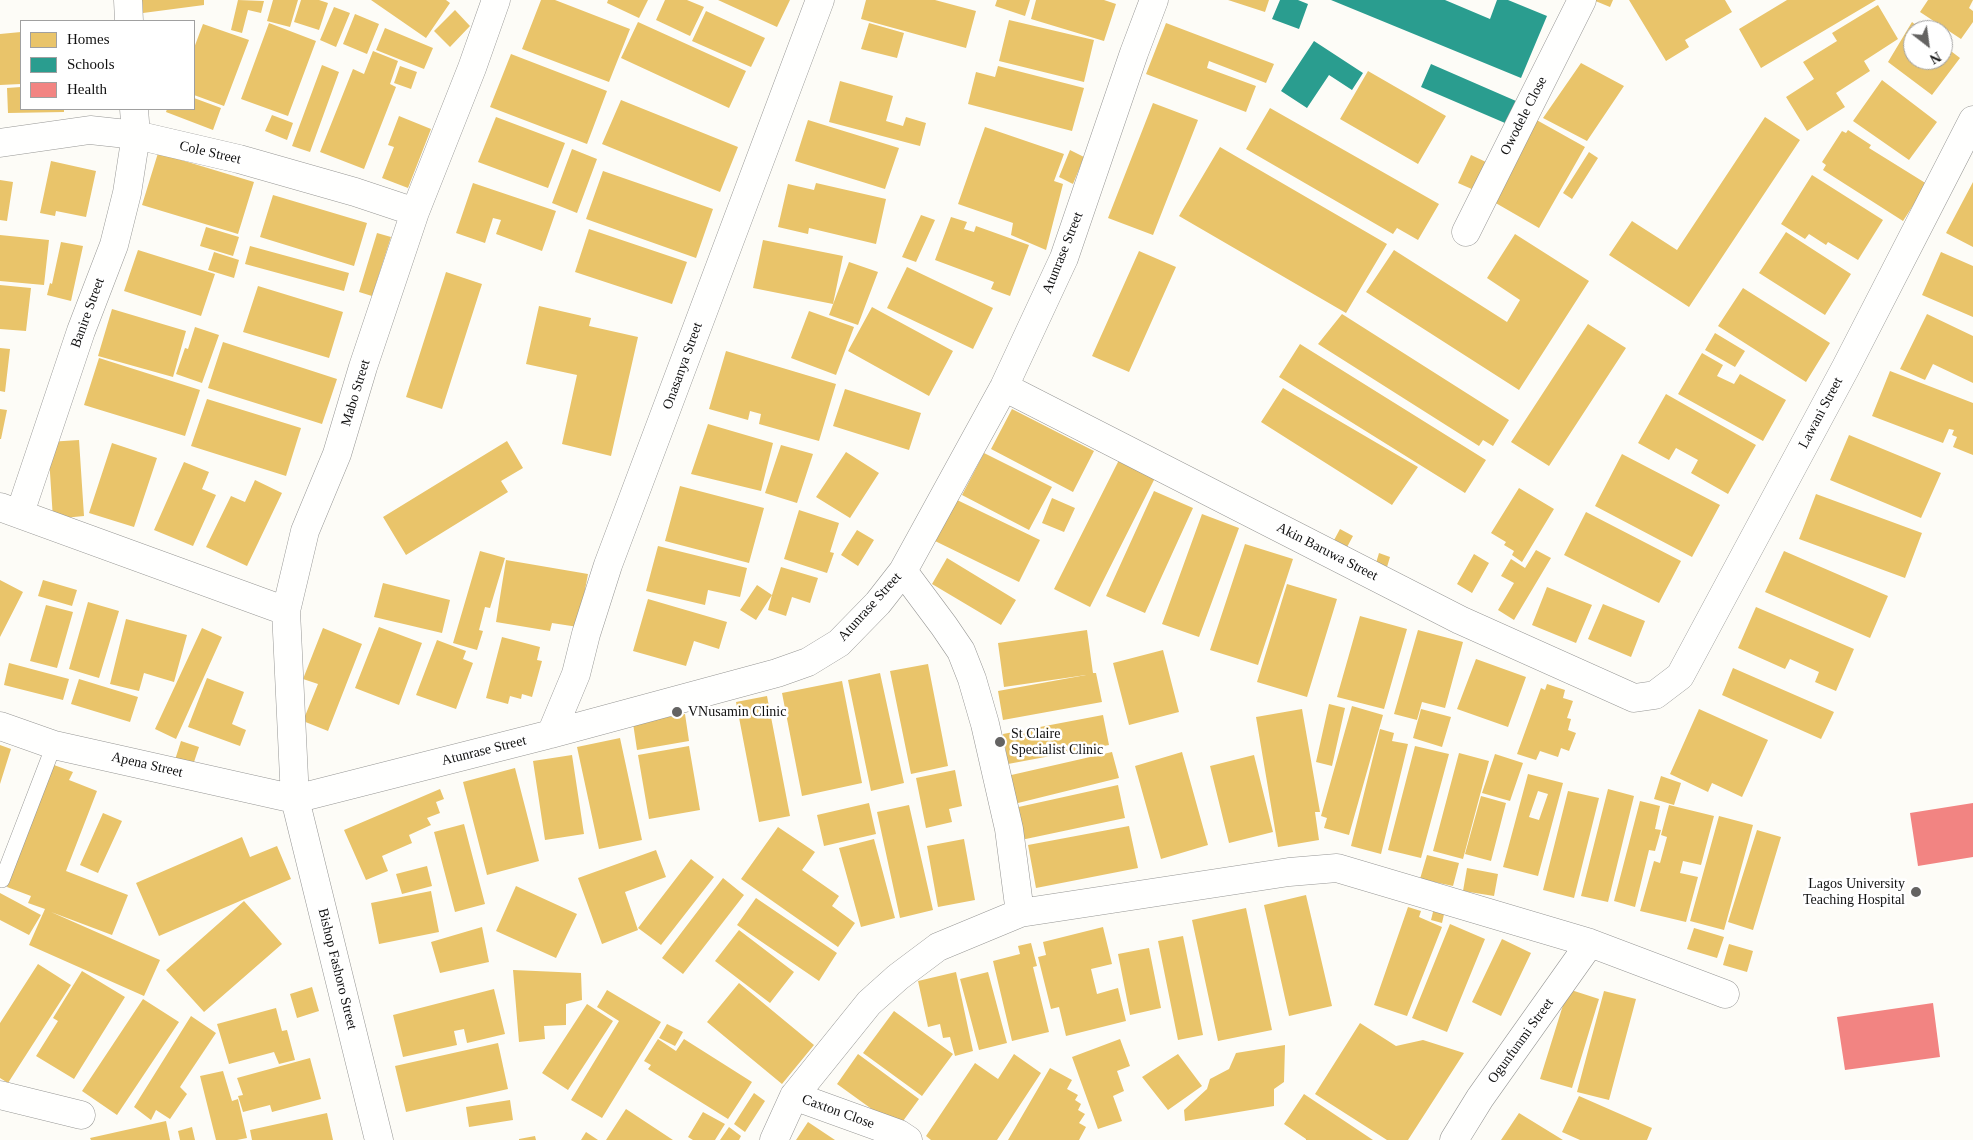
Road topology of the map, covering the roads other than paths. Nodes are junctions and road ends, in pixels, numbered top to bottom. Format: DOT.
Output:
graph roads {
  1 [pos="128,0"];
  2 [pos="496,0"];
  3 [pos="820,0"];
  4 [pos="1154,0"];
  5 [pos="1582,0"];
  6 [pos="129,20"];
  7 [pos="134,110"];
  8 [pos="1973,120"];
  9 [pos="136,136"];
  10 [pos="0,143"];
  11 [pos="415,212"];
  12 [pos="1466,232"];
  13 [pos="1004,387"];
  14 [pos="10,510"];
  15 [pos="903,571"];
  16 [pos="286,612"];
  17 [pos="1656,694"];
  18 [pos="0,726"];
  19 [pos="552,734"];
  20 [pos="54,745"];
  21 [pos="295,798"];
  22 [pos="2,880"];
  23 [pos="1020,913"];
  24 [pos="1590,943"];
  25 [pos="1725,994"];
  26 [pos="0,1095"];
  27 [pos="794,1096"];
  28 [pos="81,1115"];
  29 [pos="379,1140"];
  30 [pos="774,1140"];
  31 [pos="908,1140"];
  32 [pos="1454,1140"];
  1 -- 6 [label="street"];
  2 -- 11 [label="street, Mabo Street"];
  3 -- 19 [label="street, Onasanya Street"];
  4 -- 13 [label="street, Atunrase Street"];
  5 -- 12 [label="street, Owodele Close"];
  7 -- 9 [label="street, Banire Street"];
  8 -- 17 [label="street, Lawani Street"];
  9 -- 10 [label="street, Cole Street"];
  9 -- 11 [label="street, Cole Street"];
  9 -- 14 [label="street, Banire Street"];
  11 -- 16 [label="street, Mabo Street"];
  13 -- 15 [label="street, Atunrase Street"];
  13 -- 17 [label="street, Akin Baruwa Street"];
  14 -- 16 [label="street"];
  15 -- 19 [label="street, Atunrase Street"];
  15 -- 23 [label="street"];
  16 -- 21 [label="street, Mabo Street"];
  18 -- 20 [label="street, Apena Street"];
  19 -- 21 [label="street, Atunrase Street"];
  20 -- 21 [label="street, Apena Street"];
  20 -- 22 [label="lane"];
  21 -- 29 [label="street, Bishop Fashoro Street"];
  23 -- 24 [label="street"];
  23 -- 27 [label="street"];
  24 -- 25 [label="street"];
  24 -- 32 [label="street, Ogunfunmi Street"];
  26 -- 28 [label="street"];
  27 -- 30 [label="street"];
  27 -- 31 [label="street, Caxton Close"];
}
